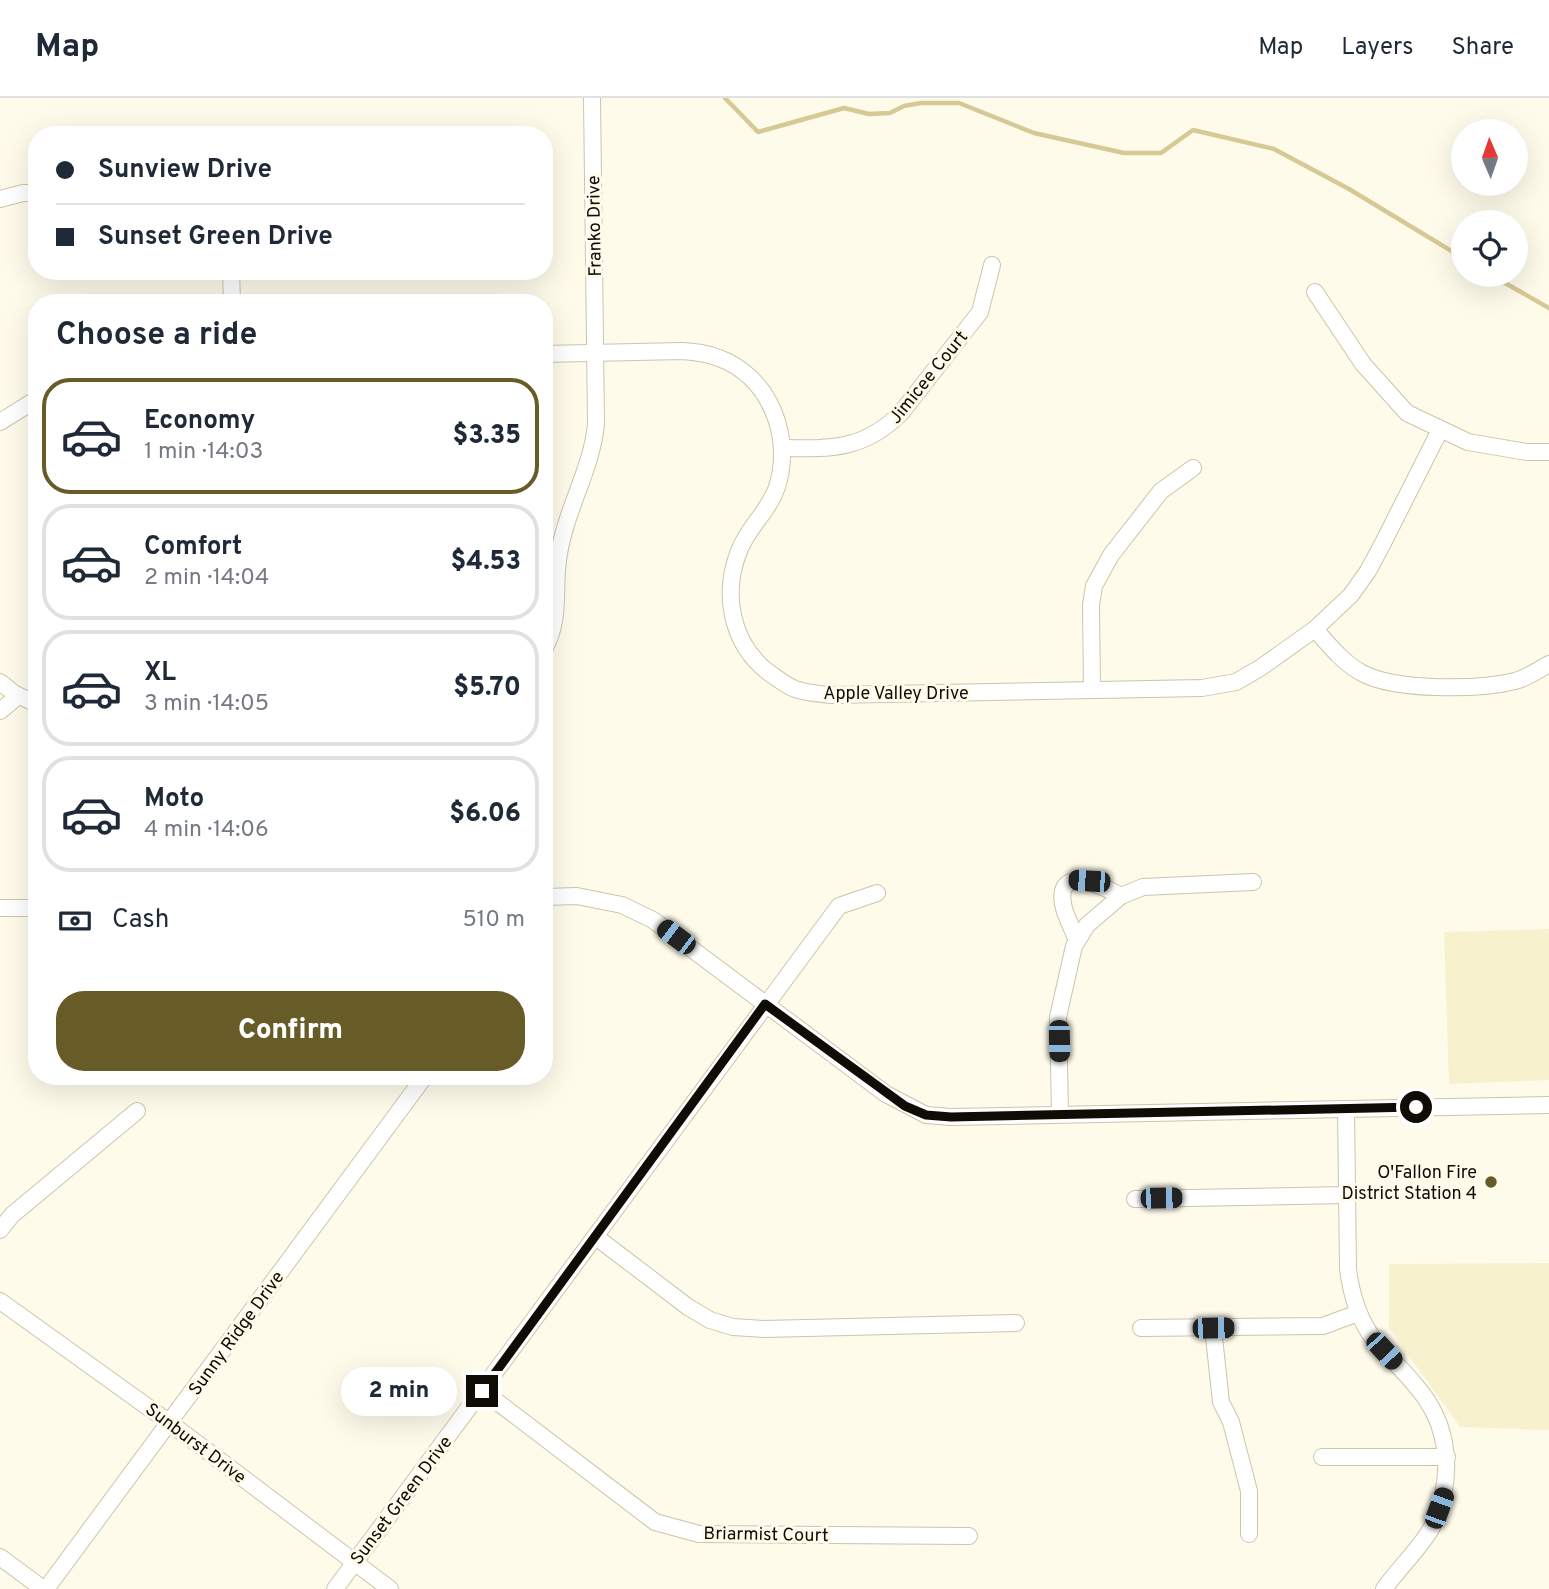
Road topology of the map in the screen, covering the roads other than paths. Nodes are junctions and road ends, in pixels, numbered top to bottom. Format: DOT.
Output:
graph roads {
  1 [pos="592,98"];
  2 [pos="28,193"];
  3 [pos="0,198"];
  4 [pos="992,265"];
  5 [pos="1315,292"];
  6 [pos="553,354"];
  7 [pos="596,354"];
  8 [pos="28,405"];
  9 [pos="0,422"];
  10 [pos="1440,429"];
  11 [pos="783,449"];
  12 [pos="1549,452"];
  13 [pos="1193,468"];
  14 [pos="1315,629"];
  15 [pos="553,630"];
  16 [pos="1549,664"];
  17 [pos="0,682"];
  18 [pos="1092,690"];
  19 [pos="18,696"];
  20 [pos="28,700"];
  21 [pos="0,711"];
  22 [pos="1253,882"];
  23 [pos="877,893"];
  24 [pos="1121,896"];
  25 [pos="553,897"];
  26 [pos="0,908"];
  27 [pos="28,908"];
  28 [pos="1077,941"];
  29 [pos="765,1004"];
  30 [pos="418,1085"];
  31 [pos="1549,1105"];
  32 [pos="1346,1109"];
  33 [pos="137,1111"];
  34 [pos="1060,1113"];
  35 [pos="1347,1195"];
  36 [pos="1135,1199"];
  37 [pos="0,1230"];
  38 [pos="596,1237"];
  39 [pos="0,1301"];
  40 [pos="1358,1312"];
  41 [pos="1016,1323"];
  42 [pos="1141,1328"];
  43 [pos="1213,1328"];
  44 [pos="482,1391"];
  45 [pos="170,1423"];
  46 [pos="1322,1457"];
  47 [pos="1447,1457"];
  48 [pos="1249,1534"];
  49 [pos="969,1536"];
  50 [pos="0,1557"];
  51 [pos="354,1563"];
  52 [pos="45,1589"];
  53 [pos="335,1589"];
  54 [pos="390,1589"];
  55 [pos="1384,1589"];
  1 -- 7 [label="street, Franko Drive"];
  2 -- 3 [label="street"];
  4 -- 11 [label="street, Jimicee Court"];
  5 -- 10 [label="street"];
  6 -- 7 [label="street, Apple Valley Drive"];
  7 -- 11 [label="street, Apple Valley Drive"];
  7 -- 15 [label="street, Franko Drive"];
  8 -- 9 [label="street"];
  10 -- 12 [label="street"];
  10 -- 14 [label="street, Apple Valley Drive"];
  11 -- 18 [label="street, Apple Valley Drive"];
  13 -- 18 [label="street"];
  14 -- 16 [label="street"];
  14 -- 18 [label="street, Apple Valley Drive"];
  17 -- 19 [label="street"];
  19 -- 20 [label="street"];
  19 -- 21 [label="street"];
  22 -- 24 [label="street"];
  23 -- 29 [label="street, Sunset Green Drive"];
  24 -- 28 [label="street"];
  24 -- 28 [label="street"];
  25 -- 29 [label="street"];
  26 -- 27 [label="street"];
  28 -- 34 [label="street"];
  29 -- 34 [label="street"];
  29 -- 38 [label="street, Sunset Green Drive"];
  30 -- 45 [label="street, Sunny Ridge Drive"];
  31 -- 32 [label="street"];
  32 -- 34 [label="street"];
  32 -- 35 [label="street"];
  33 -- 37 [label="street"];
  35 -- 36 [label="street"];
  35 -- 40 [label="street"];
  38 -- 41 [label="street"];
  38 -- 44 [label="street, Sunset Green Drive"];
  39 -- 45 [label="street, Sunburst Drive"];
  40 -- 43 [label="street"];
  40 -- 47 [label="street"];
  42 -- 43 [label="street"];
  43 -- 48 [label="street"];
  44 -- 49 [label="street, Briarmist Court"];
  44 -- 51 [label="street, Sunset Green Drive"];
  45 -- 51 [label="street, Sunburst Drive"];
  45 -- 52 [label="street, Sunny Ridge Drive"];
  46 -- 47 [label="street"];
  47 -- 55 [label="street"];
  50 -- 52 [label="street"];
  51 -- 53 [label="street, Sunset Green Drive"];
  51 -- 54 [label="street, Sunburst Drive"];
}
